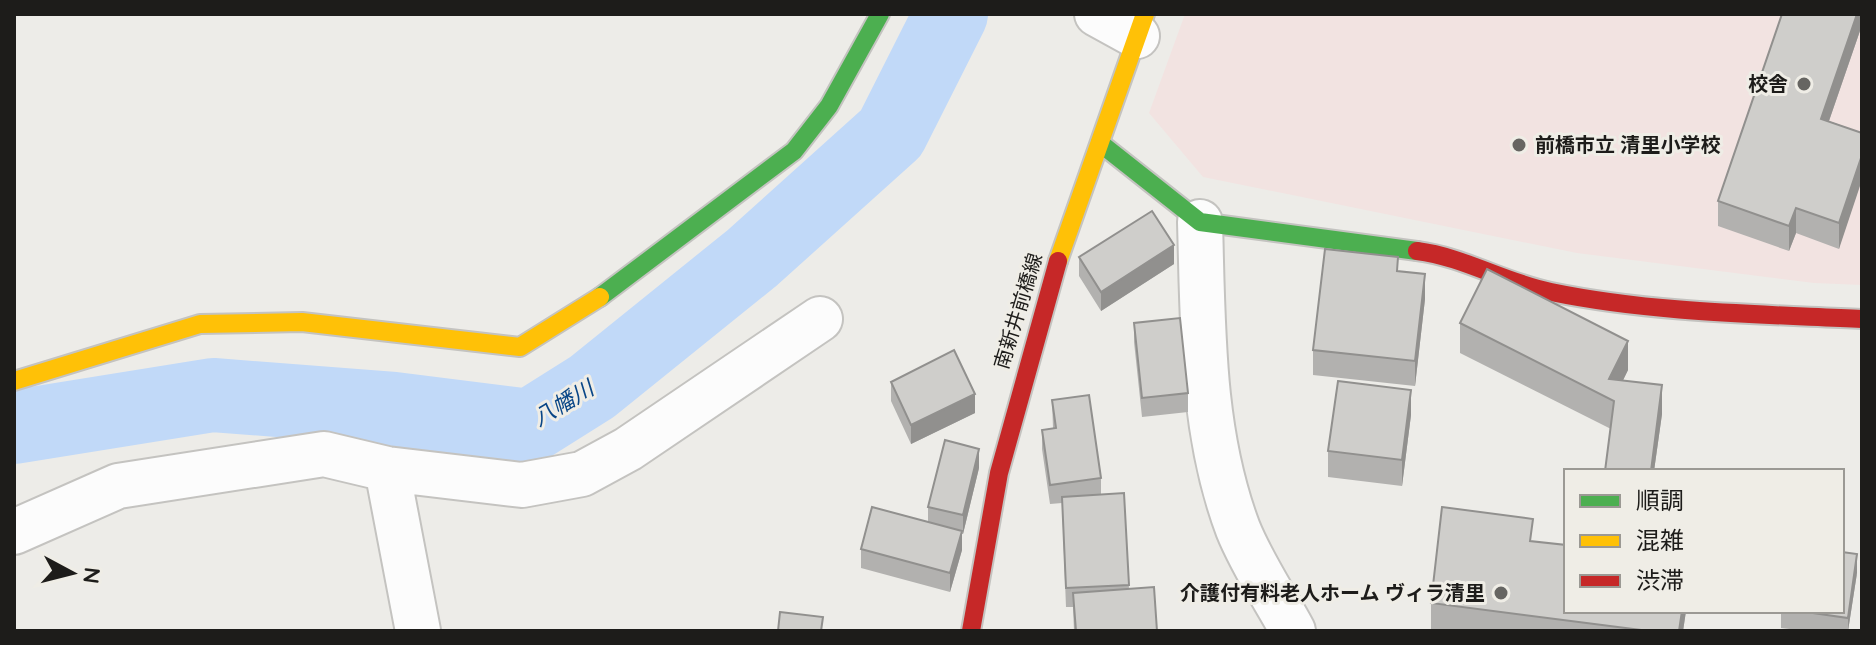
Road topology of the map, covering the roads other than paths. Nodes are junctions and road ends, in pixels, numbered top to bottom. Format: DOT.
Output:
graph roads {
  1 [pos="880,14"];
  2 [pos="1097,14"];
  3 [pos="1141,25"];
  4 [pos="1100,143"];
  5 [pos="1200,222"];
  6 [pos="820,319"];
  7 [pos="1862,319"];
  8 [pos="14,381"];
  9 [pos="387,469"];
  10 [pos="14,532"];
  11 [pos="418,631"];
  12 [pos="971,631"];
  13 [pos="1293,631"];
  1 -- 8 [label="street"];
  2 -- 3 [label="street"];
  3 -- 4 [label="street, 南新井前橋線"];
  4 -- 5 [label="street"];
  4 -- 12 [label="street, 南新井前橋線"];
  5 -- 7 [label="street"];
  5 -- 13 [label="street"];
  6 -- 9 [label="street"];
  9 -- 10 [label="street"];
  9 -- 11 [label="street"];
}
